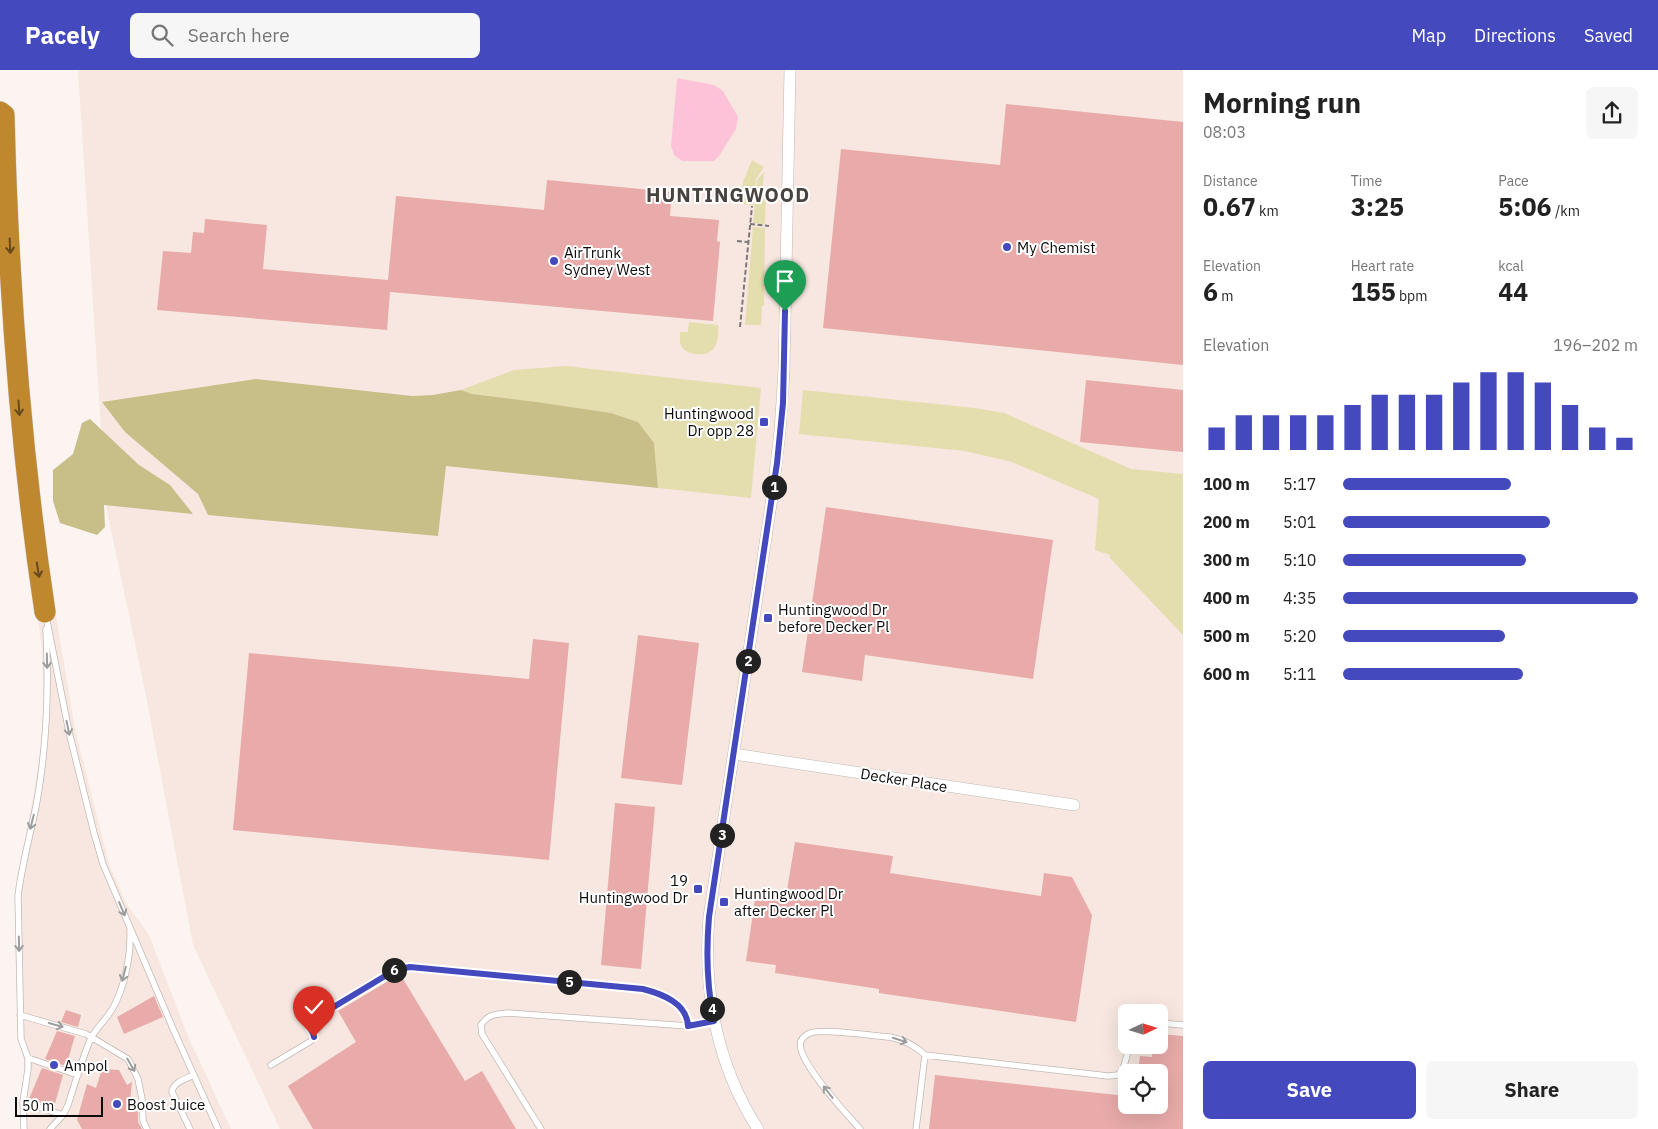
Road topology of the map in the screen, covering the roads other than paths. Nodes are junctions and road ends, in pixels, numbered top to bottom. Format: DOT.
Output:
graph roads {
  1 [pos="790,70"];
  2 [pos="0,112"];
  3 [pos="44,612"];
  4 [pos="734,754"];
  5 [pos="1074,805"];
  6 [pos="130,926"];
  7 [pos="20,1015"];
  8 [pos="714,1021"];
  9 [pos="1168,1024"];
  10 [pos="1183,1025"];
  11 [pos="688,1026"];
  12 [pos="92,1037"];
  13 [pos="1127,1054"];
  14 [pos="925,1055"];
  15 [pos="28,1058"];
  16 [pos="271,1065"];
  17 [pos="78,1075"];
  18 [pos="194,1075"];
  19 [pos="23,1102"];
  20 [pos="63,1115"];
  21 [pos="24,1129"];
  22 [pos="50,1129"];
  23 [pos="147,1129"];
  24 [pos="190,1129"];
  25 [pos="218,1129"];
  26 [pos="541,1129"];
  27 [pos="758,1129"];
  28 [pos="860,1129"];
  29 [pos="916,1129"];
  1 -- 4 [label="street"];
  2 -- 3 [label="highway, one-way"];
  3 -- 6 [label="lane, one-way"];
  3 -- 7 [label="lane, one-way"];
  4 -- 5 [label="street, Decker Place"];
  4 -- 8 [label="street"];
  6 -- 12 [label="lane, one-way"];
  6 -- 18 [label="lane"];
  7 -- 12 [label="lane, one-way"];
  7 -- 15 [label="lane"];
  8 -- 11 [label="lane"];
  8 -- 27 [label="street"];
  9 -- 10 [label="lane"];
  11 -- 16 [label="lane"];
  11 -- 26 [label="lane"];
  12 -- 17 [label="lane"];
  12 -- 23 [label="lane, one-way"];
  13 -- 14 [label="lane"];
  28 -- 14 [label="lane, one-way"];
  14 -- 29 [label="lane"];
  15 -- 17 [label="lane"];
  15 -- 19 [label="lane"];
  17 -- 20 [label="lane"];
  18 -- 24 [label="lane"];
  18 -- 25 [label="lane"];
  19 -- 20 [label="lane"];
  19 -- 21 [label="lane"];
  20 -- 22 [label="lane"];
}
